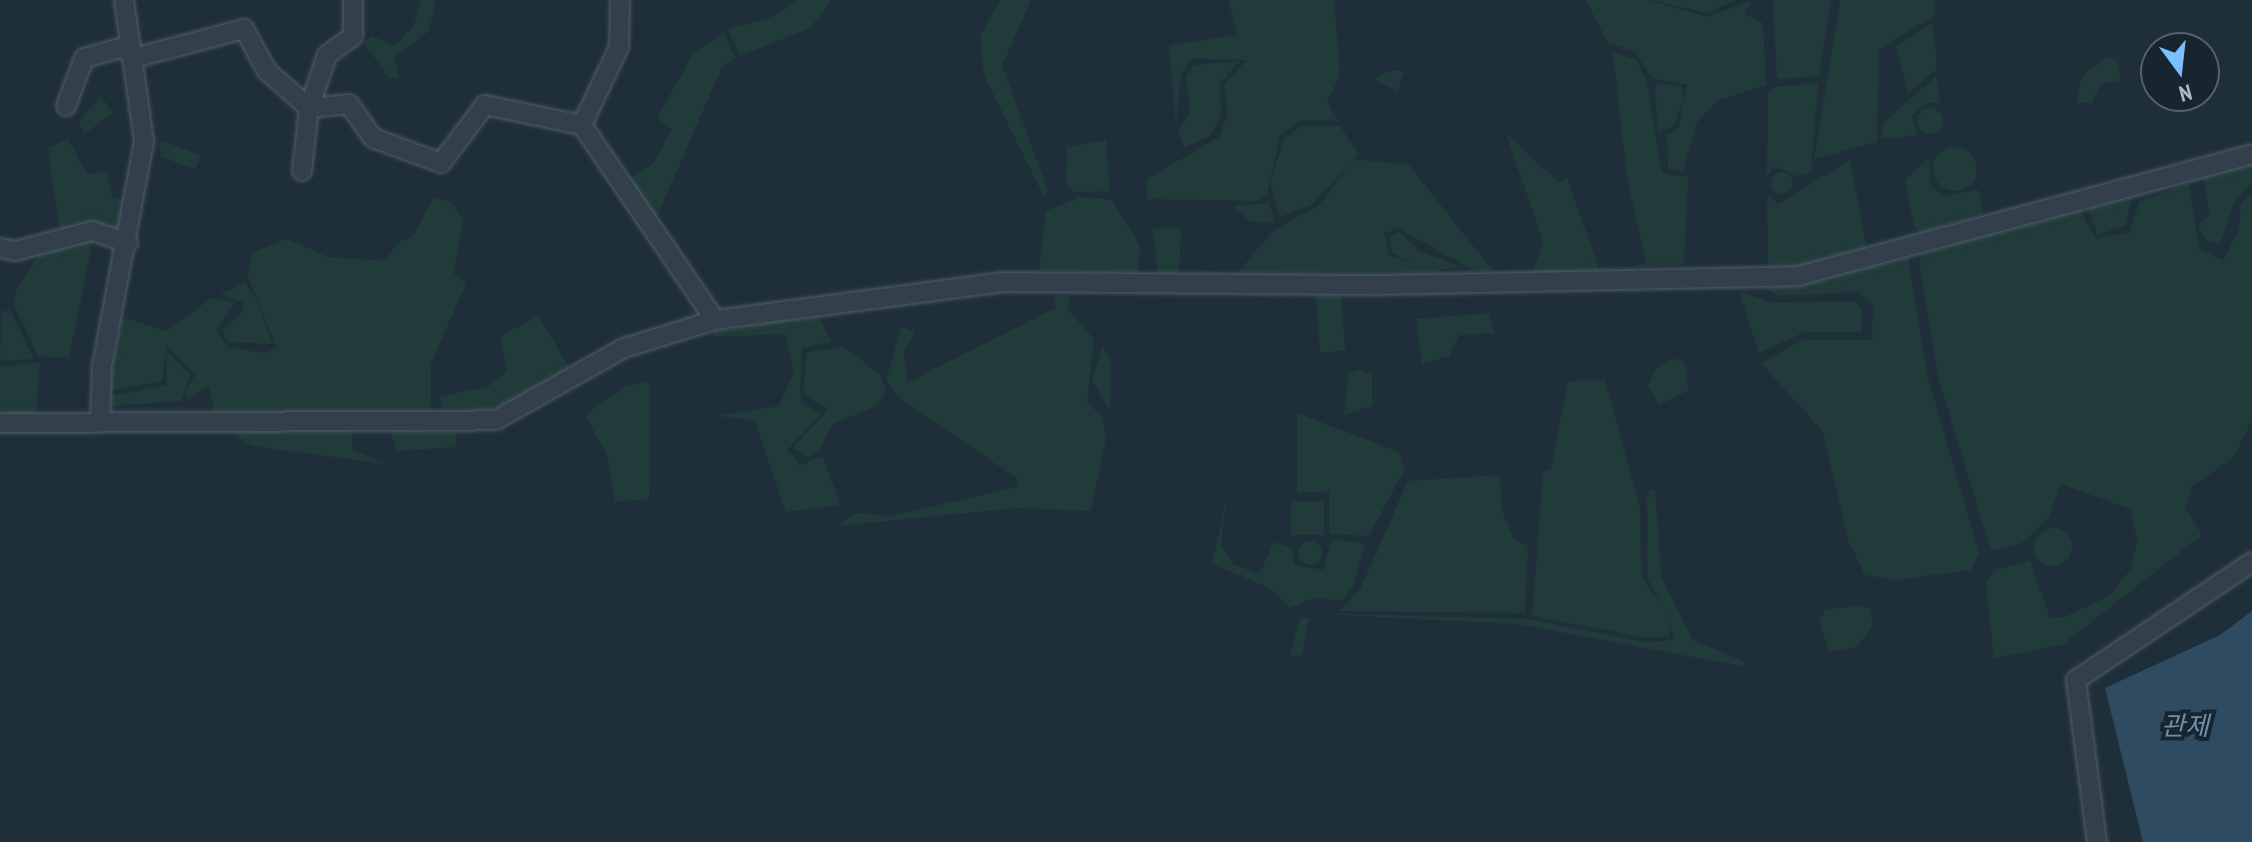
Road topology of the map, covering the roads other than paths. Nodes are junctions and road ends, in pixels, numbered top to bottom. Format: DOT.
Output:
graph roads {
  1 [pos="124,0"];
  2 [pos="353,0"];
  3 [pos="620,0"];
  4 [pos="134,58"];
  5 [pos="66,106"];
  6 [pos="309,108"];
  7 [pos="582,125"];
  8 [pos="2252,154"];
  9 [pos="302,171"];
  10 [pos="128,243"];
  11 [pos="0,248"];
  12 [pos="715,320"];
  13 [pos="0,423"];
  14 [pos="100,423"];
  15 [pos="2252,562"];
  16 [pos="2097,842"];
  1 -- 4 [label="street"];
  2 -- 6 [label="street"];
  3 -- 7 [label="street"];
  4 -- 5 [label="street"];
  4 -- 6 [label="street"];
  4 -- 10 [label="street"];
  6 -- 7 [label="street"];
  6 -- 9 [label="street"];
  7 -- 12 [label="street"];
  8 -- 12 [label="street"];
  10 -- 11 [label="street"];
  10 -- 14 [label="street"];
  12 -- 14 [label="street"];
  13 -- 14 [label="street"];
  15 -- 16 [label="street"];
}
